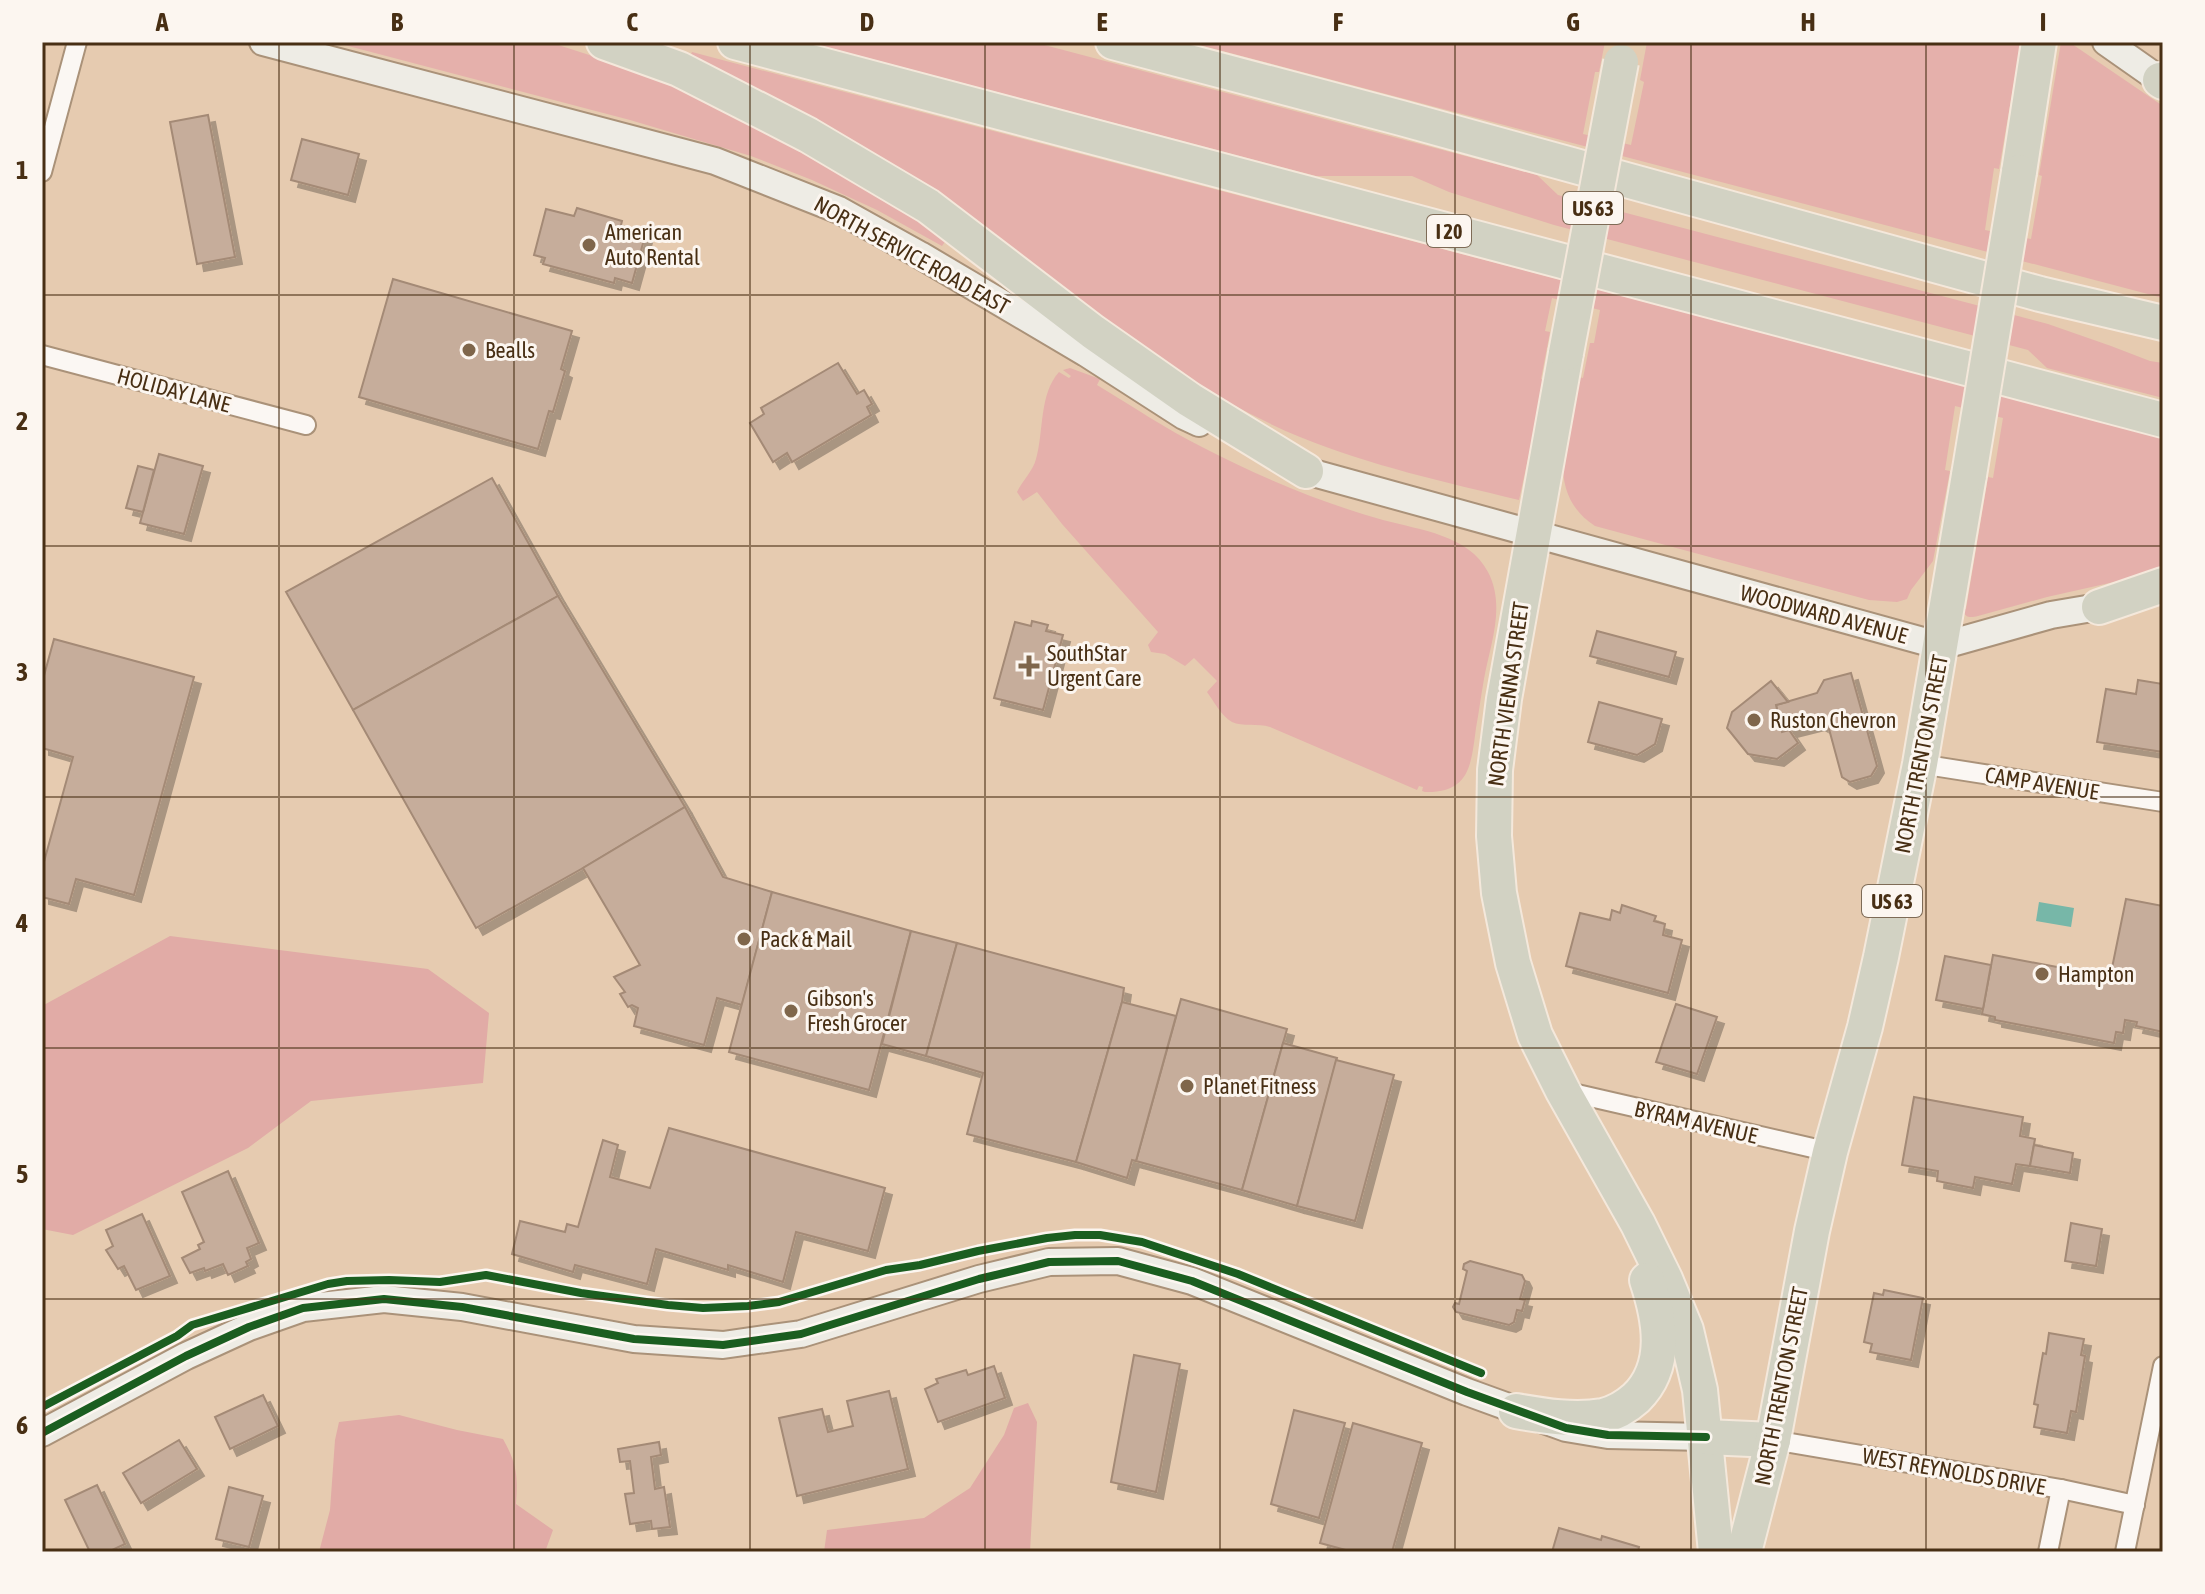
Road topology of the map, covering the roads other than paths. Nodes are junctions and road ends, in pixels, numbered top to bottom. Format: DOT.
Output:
graph roads {
  1 [pos="77,42"];
  2 [pos="263,42"];
  3 [pos="604,42"];
  4 [pos="735,42"];
  5 [pos="1113,42"];
  6 [pos="2039,42"];
  7 [pos="2106,42"];
  8 [pos="1623,52"];
  9 [pos="2162,81"];
  10 [pos="42,172"];
  11 [pos="2163,323"];
  12 [pos="42,355"];
  13 [pos="2163,420"];
  14 [pos="306,425"];
  15 [pos="1306,471"];
  16 [pos="1533,535"];
  17 [pos="2163,585"];
  18 [pos="2163,598"];
  19 [pos="2099,607"];
  20 [pos="1941,646"];
  21 [pos="1920,764"];
  22 [pos="2163,802"];
  23 [pos="1563,1091"];
  24 [pos="1830,1152"];
  25 [pos="1608,1171"];
  26 [pos="2163,1366"];
  27 [pos="1516,1411"];
  28 [pos="42,1433"];
  29 [pos="1706,1437"];
  30 [pos="1773,1440"];
  31 [pos="2061,1489"];
  32 [pos="2135,1505"];
  33 [pos="1716,1552"];
  34 [pos="1744,1552"];
  35 [pos="2048,1552"];
  36 [pos="2125,1552"];
  1 -- 10 [label="street"];
  2 -- 15 [label="main road, NORTH SERVICE ROAD EAST"];
  3 -- 15 [label="highway"];
  4 -- 13 [label="highway, I 20"];
  5 -- 11 [label="highway"];
  6 -- 20 [label="highway, NORTH TRENTON STREET / US 63, bridge"];
  7 -- 9 [label="main road"];
  8 -- 16 [label="highway, NORTH VIENNA STREET / US 63, bridge"];
  12 -- 14 [label="street, HOLIDAY LANE"];
  15 -- 16 [label="main road, NORTH SERVICE ROAD EAST"];
  16 -- 20 [label="main road, WOODWARD AVENUE"];
  16 -- 23 [label="highway, NORTH VIENNA STREET / US 63"];
  17 -- 19 [label="highway"];
  18 -- 19 [label="main road"];
  19 -- 20 [label="main road"];
  20 -- 21 [label="highway, NORTH TRENTON STREET / US 63"];
  21 -- 22 [label="street, CAMP AVENUE"];
  21 -- 24 [label="highway, NORTH TRENTON STREET / US 63"];
  23 -- 24 [label="street, BYRAM AVENUE"];
  23 -- 25 [label="highway, NORTH VIENNA STREET / US 63"];
  24 -- 30 [label="highway, NORTH TRENTON STREET / US 63"];
  25 -- 27 [label="highway"];
  25 -- 29 [label="highway, NORTH VIENNA STREET / US 63"];
  26 -- 32 [label="street"];
  27 -- 28 [label="main road"];
  27 -- 29 [label="main road"];
  29 -- 30 [label="highway"];
  29 -- 33 [label="highway, NORTH VIENNA STREET / US 63"];
  30 -- 31 [label="street, WEST REYNOLDS DRIVE"];
  30 -- 34 [label="highway, NORTH TRENTON STREET / US 63"];
  31 -- 32 [label="street, WEST REYNOLDS DRIVE"];
  31 -- 35 [label="street"];
  32 -- 36 [label="street"];
}
